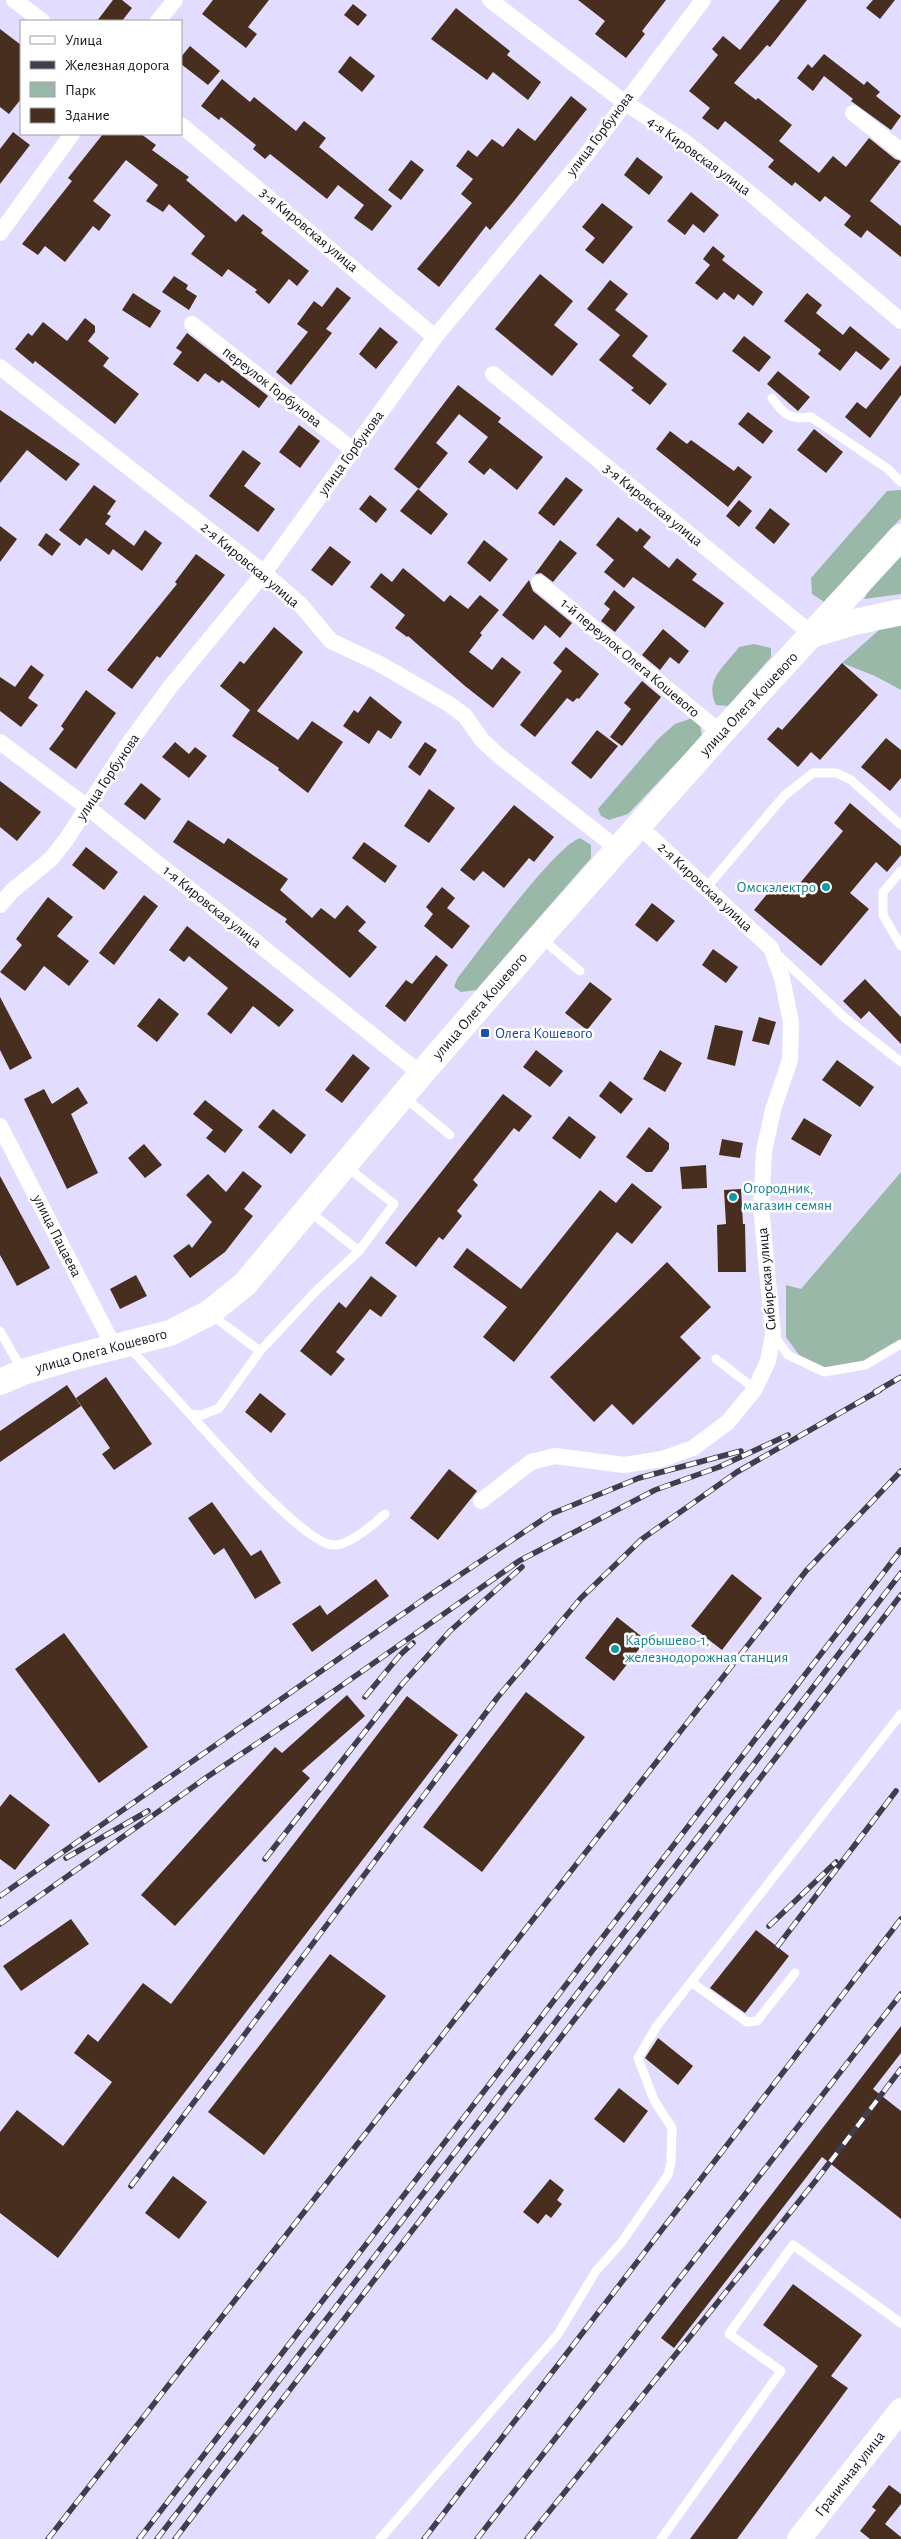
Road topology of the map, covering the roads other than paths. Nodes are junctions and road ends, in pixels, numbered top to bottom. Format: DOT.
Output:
graph roads {
  1 [pos="14,0"];
  2 [pos="175,0"];
  3 [pos="490,0"];
  4 [pos="702,0"];
  5 [pos="41,20"];
  6 [pos="159,20"];
  7 [pos="624,102"];
  8 [pos="853,113"];
  9 [pos="182,125"];
  10 [pos="71,135"];
  11 [pos="901,151"];
  12 [pos="0,233"];
  13 [pos="901,321"];
  14 [pos="192,324"];
  15 [pos="435,337"];
  16 [pos="0,367"];
  17 [pos="493,374"];
  18 [pos="772,398"];
  19 [pos="353,450"];
  20 [pos="901,482"];
  21 [pos="901,537"];
  22 [pos="264,573"];
  23 [pos="539,583"];
  24 [pos="847,596"];
  25 [pos="901,612"];
  26 [pos="861,620"];
  27 [pos="813,635"];
  28 [pos="721,734"];
  29 [pos="0,742"];
  30 [pos="87,807"];
  31 [pos="639,826"];
  32 [pos="901,826"];
  33 [pos="618,849"];
  34 [pos="901,871"];
  35 [pos="706,888"];
  36 [pos="0,905"];
  37 [pos="539,938"];
  38 [pos="901,946"];
  39 [pos="770,948"];
  40 [pos="580,970"];
  41 [pos="901,1062"];
  42 [pos="421,1074"];
  43 [pos="402,1096"];
  44 [pos="0,1126"];
  45 [pos="450,1135"];
  46 [pos="345,1165"];
  47 [pos="308,1210"];
  48 [pos="359,1251"];
  49 [pos="209,1313"];
  50 [pos="0,1331"];
  51 [pos="773,1334"];
  52 [pos="901,1344"];
  53 [pos="120,1346"];
  54 [pos="260,1351"];
  55 [pos="716,1360"];
  56 [pos="12,1377"];
  57 [pos="755,1388"];
  58 [pos="190,1414"];
  59 [pos="481,1501"];
  60 [pos="385,1514"];
  61 [pos="901,1714"];
  62 [pos="795,1973"];
  63 [pos="691,1982"];
  64 [pos="901,2323"];
  65 [pos="901,2410"];
  66 [pos="380,2539"];
  67 [pos="661,2539"];
  68 [pos="799,2539"];
  1 -- 5 [label="street"];
  2 -- 6 [label="street"];
  3 -- 7 [label="street, 4-я Кировская улица"];
  4 -- 7 [label="street, улица Горбунова"];
  7 -- 13 [label="street, 4-я Кировская улица"];
  7 -- 15 [label="street, улица Горбунова"];
  8 -- 11 [label="street"];
  9 -- 15 [label="street, 3-я Кировская улица"];
  10 -- 12 [label="street"];
  14 -- 19 [label="street, переулок Горбунова"];
  15 -- 19 [label="street, улица Горбунова"];
  16 -- 22 [label="street, 2-я Кировская улица"];
  17 -- 27 [label="street, 3-я Кировская улица"];
  18 -- 20 [label="lane"];
  19 -- 22 [label="street, улица Горбунова"];
  21 -- 24 [label="main road, улица Олега Кошевого"];
  22 -- 30 [label="street, улица Горбунова"];
  22 -- 33 [label="street, 2-я Кировская улица"];
  23 -- 28 [label="street, 1-й переулок Олега Кошевого"];
  24 -- 26 [label="main road"];
  24 -- 27 [label="main road, улица Олега Кошевого"];
  25 -- 26 [label="main road"];
  26 -- 27 [label="main road"];
  27 -- 28 [label="main road, улица Олега Кошевого"];
  28 -- 31 [label="main road, улица Олега Кошевого"];
  29 -- 30 [label="street, 1-я Кировская улица"];
  30 -- 36 [label="street, улица Горбунова"];
  30 -- 42 [label="street, 1-я Кировская улица"];
  31 -- 33 [label="main road, улица Олега Кошевого"];
  31 -- 35 [label="street, 2-я Кировская улица"];
  32 -- 35 [label="lane"];
  33 -- 37 [label="main road, улица Олега Кошевого"];
  34 -- 38 [label="lane"];
  35 -- 39 [label="street, 2-я Кировская улица"];
  37 -- 40 [label="lane"];
  37 -- 42 [label="main road, улица Олега Кошевого"];
  39 -- 41 [label="lane"];
  39 -- 51 [label="street, Сибирская улица"];
  42 -- 43 [label="main road, улица Олега Кошевого"];
  43 -- 45 [label="lane"];
  43 -- 46 [label="main road, улица Олега Кошевого"];
  44 -- 53 [label="street, улица Пацаева"];
  46 -- 47 [label="main road, улица Олега Кошевого"];
  46 -- 48 [label="lane"];
  47 -- 48 [label="lane"];
  47 -- 49 [label="main road, улица Олега Кошевого"];
  48 -- 54 [label="lane"];
  49 -- 53 [label="main road, улица Олега Кошевого"];
  49 -- 54 [label="lane"];
  50 -- 56 [label="lane"];
  51 -- 52 [label="lane"];
  51 -- 57 [label="street, Сибирская улица"];
  53 -- 56 [label="main road, улица Олега Кошевого"];
  53 -- 58 [label="lane"];
  54 -- 58 [label="lane"];
  55 -- 57 [label="lane"];
  57 -- 59 [label="street, Сибирская улица"];
  58 -- 60 [label="lane"];
  61 -- 63 [label="lane"];
  62 -- 63 [label="lane"];
  63 -- 66 [label="lane"];
  64 -- 67 [label="lane"];
  65 -- 68 [label="main road, Граничная улица"];
}
